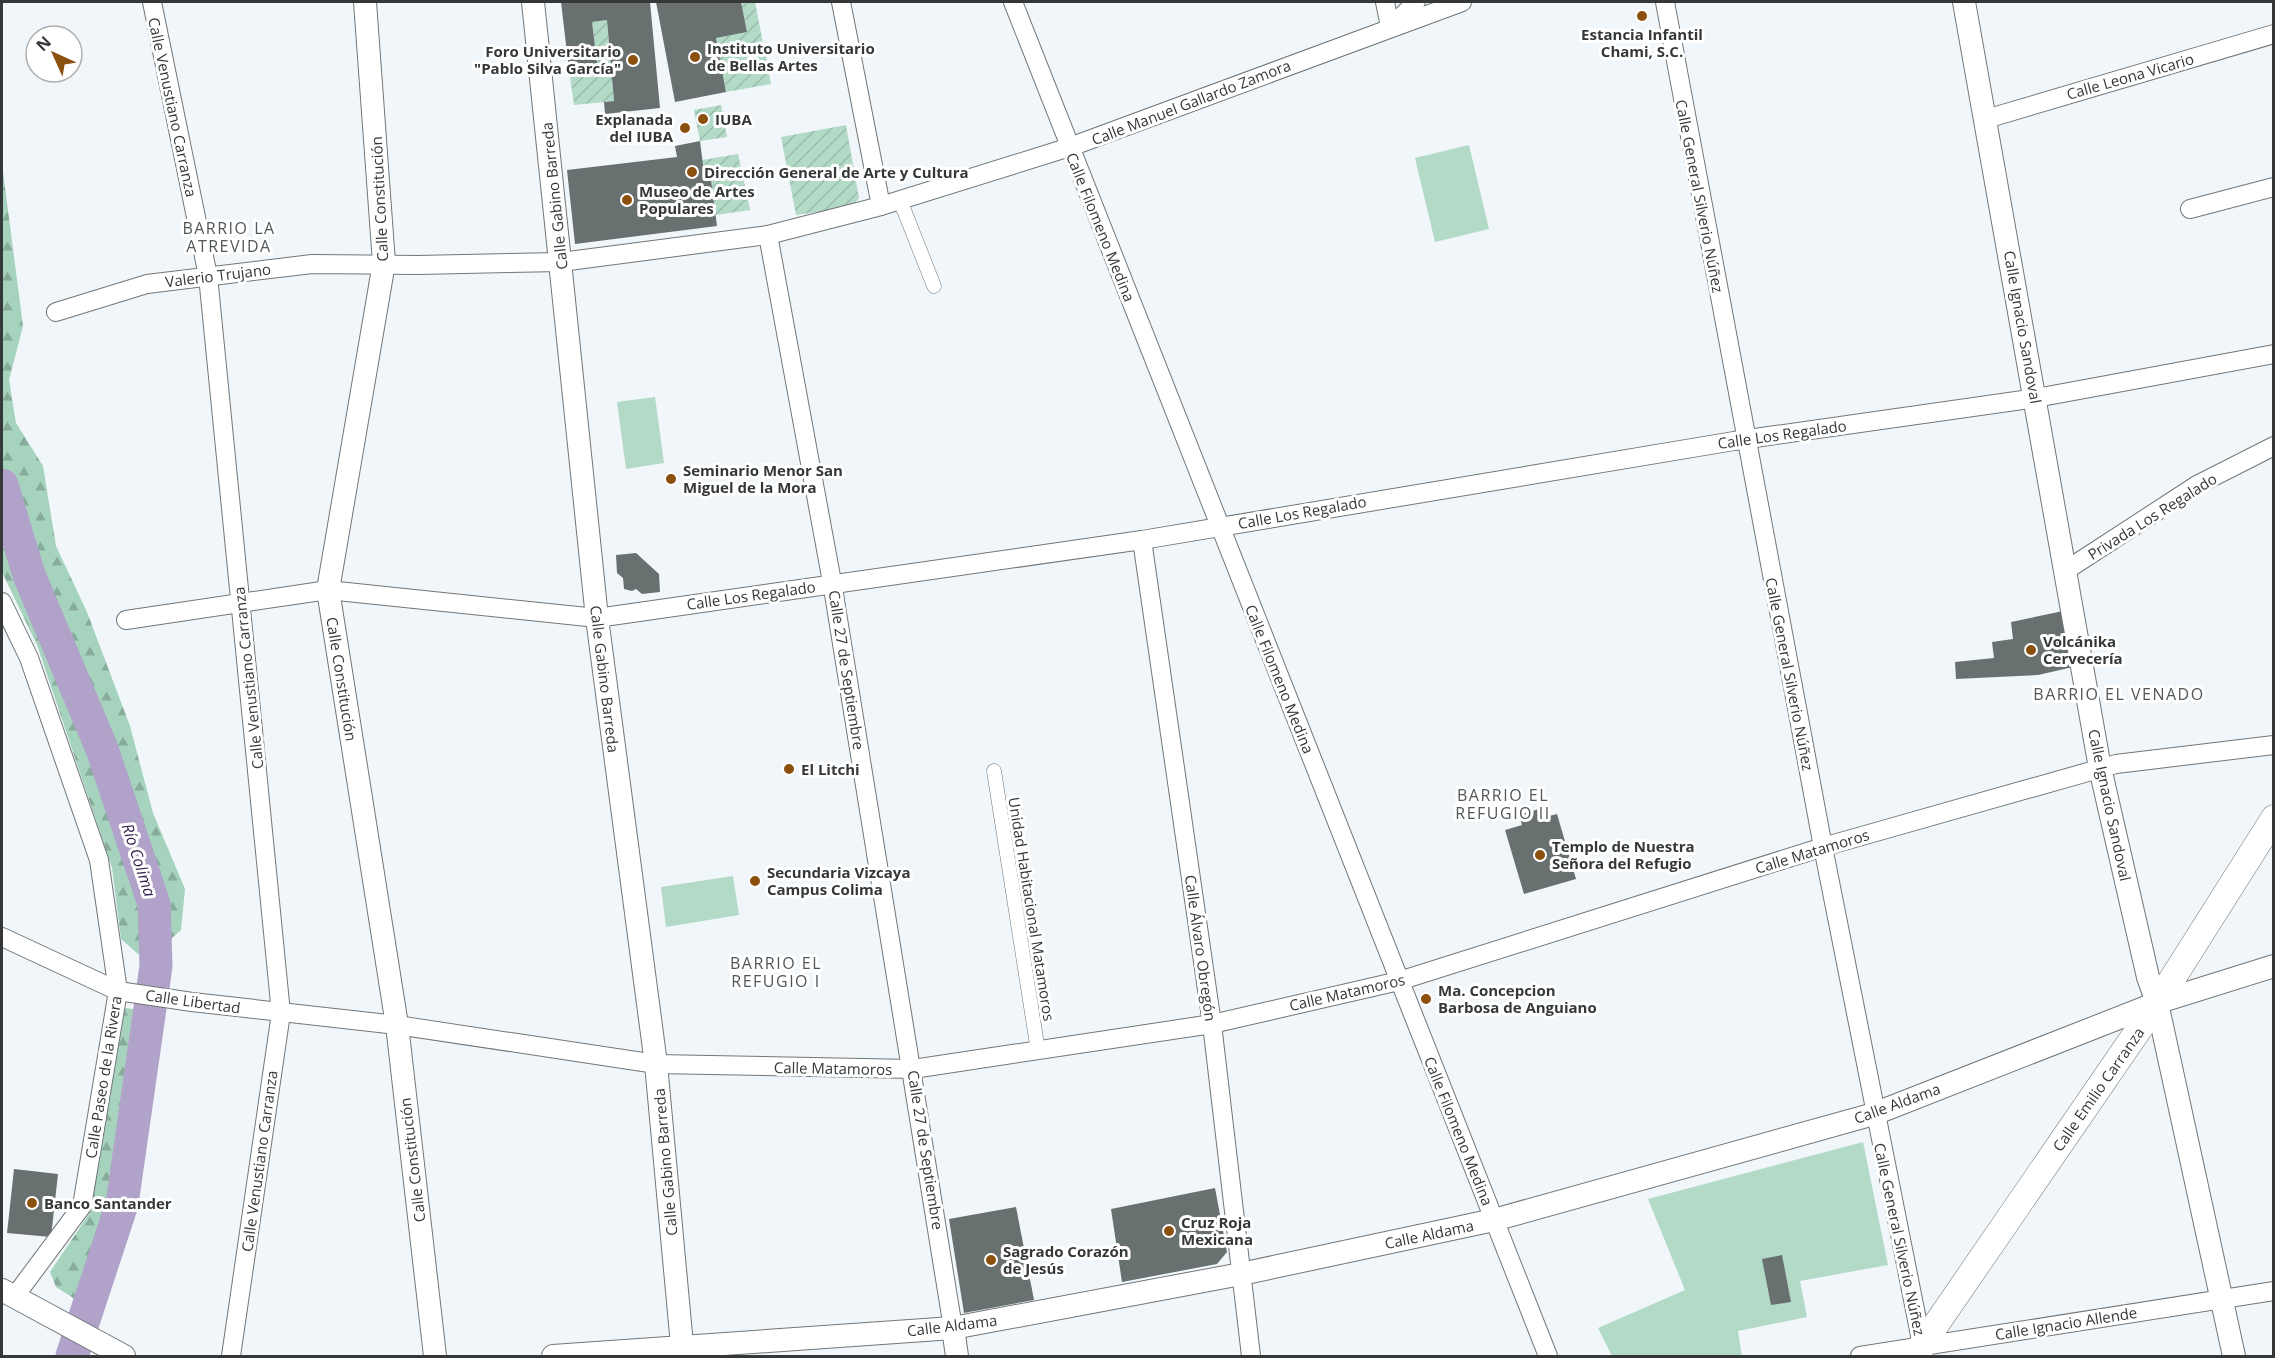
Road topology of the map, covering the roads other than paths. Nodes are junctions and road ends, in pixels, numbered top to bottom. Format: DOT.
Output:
graph roads {
  1 [pos="152,2"];
  2 [pos="365,2"];
  3 [pos="533,2"];
  4 [pos="841,2"];
  5 [pos="1013,2"];
  6 [pos="1385,2"];
  7 [pos="1416,2"];
  8 [pos="1462,2"];
  9 [pos="1665,2"];
  10 [pos="1964,2"];
  11 [pos="1390,27"];
  12 [pos="2274,34"];
  13 [pos="1986,119"];
  14 [pos="1070,147"];
  15 [pos="2274,187"];
  16 [pos="900,200"];
  17 [pos="881,206"];
  18 [pos="2190,209"];
  19 [pos="768,235"];
  20 [pos="561,262"];
  21 [pos="384,263"];
  22 [pos="208,276"];
  23 [pos="934,286"];
  24 [pos="56,312"];
  25 [pos="2274,354"];
  26 [pos="2036,398"];
  27 [pos="1747,439"];
  28 [pos="2274,446"];
  29 [pos="1220,526"];
  30 [pos="1142,540"];
  31 [pos="2065,572"];
  32 [pos="832,582"];
  33 [pos="328,590"];
  34 [pos="2,602"];
  35 [pos="241,603"];
  36 [pos="597,618"];
  37 [pos="126,620"];
  38 [pos="2274,745"];
  39 [pos="2100,768"];
  40 [pos="994,771"];
  41 [pos="2274,818"];
  42 [pos="1823,847"];
  43 [pos="2,937"];
  44 [pos="2274,966"];
  45 [pos="1399,981"];
  46 [pos="118,991"];
  47 [pos="2157,1003"];
  48 [pos="281,1013"];
  49 [pos="1212,1024"];
  50 [pos="397,1025"];
  51 [pos="1038,1051"];
  52 [pos="656,1064"];
  53 [pos="913,1069"];
  54 [pos="1874,1114"];
  55 [pos="1494,1220"];
  56 [pos="1241,1274"];
  57 [pos="2274,1291"];
  58 [pos="16,1297"];
  59 [pos="2222,1299"];
  60 [pos="953,1328"];
  61 [pos="102,1351"];
  62 [pos="1920,1351"];
  63 [pos="683,1352"];
  64 [pos="124,1356"];
  65 [pos="231,1356"];
  66 [pos="435,1356"];
  67 [pos="552,1356"];
  68 [pos="957,1356"];
  69 [pos="1251,1356"];
  70 [pos="1548,1356"];
  71 [pos="1860,1356"];
  72 [pos="2234,1356"];
  1 -- 22 [label="street, Calle Venustiano Carranza"];
  2 -- 21 [label="street, Calle Constitución"];
  3 -- 20 [label="street, Calle Gabino Barreda"];
  4 -- 17 [label="street"];
  5 -- 14 [label="street, Calle Filomeno Medina"];
  6 -- 11 [label="street"];
  7 -- 11 [label="street"];
  8 -- 11 [label="street, Calle Manuel Gallardo Zamora"];
  9 -- 27 [label="street, Calle General Silverio Núñez"];
  10 -- 13 [label="street, Calle Ignacio Sandoval"];
  11 -- 14 [label="street, Calle Manuel Gallardo Zamora"];
  12 -- 13 [label="street, Calle Leona Vicario"];
  13 -- 26 [label="street, Calle Ignacio Sandoval"];
  14 -- 16 [label="street, Calle Manuel Gallardo Zamora"];
  14 -- 29 [label="street, Calle Filomeno Medina"];
  15 -- 18 [label="street"];
  16 -- 17 [label="street, Calle Manuel Gallardo Zamora"];
  16 -- 23 [label="street"];
  17 -- 19 [label="street, Calle Manuel Gallardo Zamora"];
  19 -- 20 [label="street, Calle Manuel Gallardo Zamora"];
  19 -- 32 [label="street, Calle 27 de Septiembre"];
  20 -- 21 [label="street, Calle Manuel Gallardo Zamora"];
  20 -- 36 [label="street, Calle Gabino Barreda"];
  21 -- 22 [label="street, Valerio Trujano"];
  21 -- 33 [label="street, Calle Constitución"];
  22 -- 24 [label="street, Valerio Trujano"];
  22 -- 35 [label="street, Calle Venustiano Carranza"];
  25 -- 26 [label="street, Calle Los Regalado"];
  26 -- 27 [label="street, Calle Los Regalado"];
  26 -- 31 [label="street, Calle Ignacio Sandoval"];
  27 -- 29 [label="street, Calle Los Regalado"];
  27 -- 42 [label="street, Calle General Silverio Núñez"];
  28 -- 31 [label="street, Privada Los Regalado"];
  29 -- 30 [label="street, Calle Los Regalado"];
  29 -- 45 [label="street, Calle Filomeno Medina"];
  30 -- 32 [label="street, Calle Los Regalado"];
  30 -- 49 [label="street, Calle Álvaro Obregón"];
  31 -- 39 [label="street, Calle Ignacio Sandoval"];
  32 -- 36 [label="street, Calle Los Regalado"];
  32 -- 53 [label="street, Calle 27 de Septiembre"];
  33 -- 35 [label="street, Calle Los Regalado"];
  33 -- 36 [label="street, Calle Los Regalado"];
  33 -- 50 [label="street, Calle Constitución"];
  34 -- 46 [label="street, Calle Paseo de la Rivera"];
  35 -- 37 [label="street, Calle Los Regalado"];
  35 -- 48 [label="street, Calle Venustiano Carranza"];
  36 -- 52 [label="street, Calle Gabino Barreda"];
  38 -- 39 [label="street, Calle Matamoros"];
  39 -- 42 [label="street, Calle Matamoros"];
  39 -- 47 [label="street, Calle Ignacio Sandoval"];
  40 -- 51 [label="street, Unidad Habitacional Matamoros"];
  41 -- 47 [label="main road, Calle Emilio Carranza"];
  42 -- 45 [label="street, Calle Matamoros"];
  42 -- 54 [label="street, Calle General Silverio Núñez"];
  43 -- 46 [label="street, Calle Libertad"];
  44 -- 47 [label="street, Calle Aldama"];
  45 -- 49 [label="street, Calle Matamoros"];
  45 -- 55 [label="street, Calle Filomeno Medina"];
  46 -- 48 [label="street, Calle Libertad"];
  46 -- 58 [label="street, Calle Paseo de la Rivera"];
  47 -- 54 [label="street, Calle Aldama"];
  47 -- 59 [label="street, Calle Ignacio Sandoval"];
  47 -- 62 [label="main road, Calle Emilio Carranza"];
  48 -- 50 [label="street, Calle Libertad"];
  48 -- 65 [label="street, Calle Venustiano Carranza"];
  49 -- 51 [label="street, Calle Matamoros"];
  49 -- 56 [label="street, Calle Álvaro Obregón"];
  50 -- 52 [label="street, Calle Matamoros"];
  50 -- 66 [label="street, Calle Constitución"];
  51 -- 53 [label="street, Calle Matamoros"];
  52 -- 53 [label="street, Calle Matamoros"];
  52 -- 63 [label="street, Calle Gabino Barreda"];
  53 -- 60 [label="street, Calle 27 de Septiembre"];
  54 -- 55 [label="street, Calle Aldama"];
  54 -- 62 [label="street, Calle General Silverio Núñez"];
  55 -- 56 [label="street, Calle Aldama"];
  55 -- 70 [label="street, Calle Filomeno Medina"];
  56 -- 60 [label="street, Calle Aldama"];
  56 -- 69 [label="street, Calle Álvaro Obregón"];
  57 -- 59 [label="street, Calle Ignacio Allende"];
  58 -- 61 [label="street"];
  59 -- 62 [label="street, Calle Ignacio Allende"];
  59 -- 72 [label="street, Calle Ignacio Sandoval"];
  60 -- 63 [label="street, Calle Aldama"];
  60 -- 68 [label="street, Calle 27 de Septiembre"];
  61 -- 64 [label="street"];
  62 -- 71 [label="street, Calle Ignacio Allende"];
  63 -- 67 [label="street, Calle Aldama"];
}
